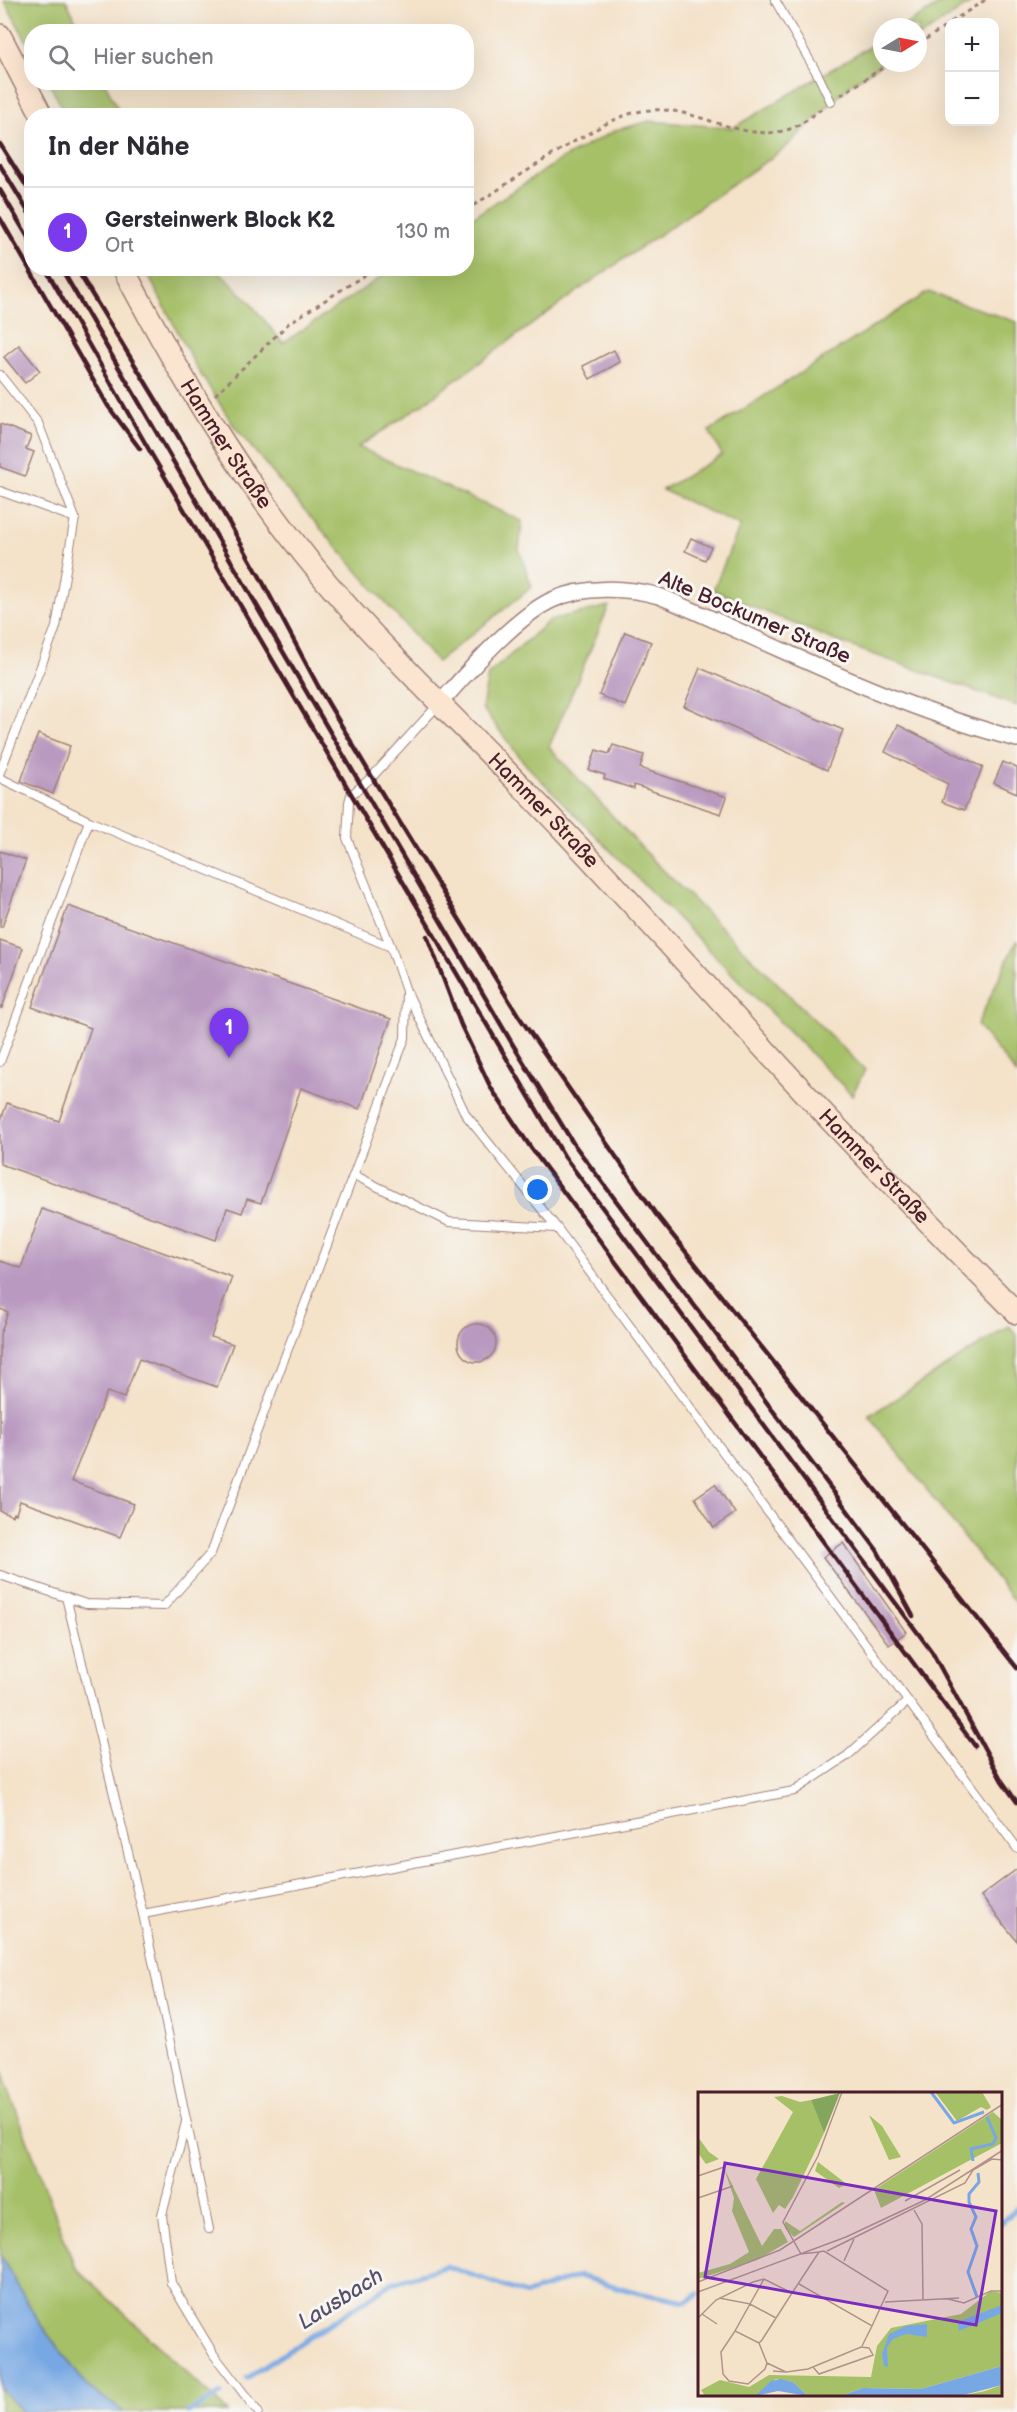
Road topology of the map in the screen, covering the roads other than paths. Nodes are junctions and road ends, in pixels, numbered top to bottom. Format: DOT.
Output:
graph roads {
  1 [pos="775,0"];
  2 [pos="0,35"];
  3 [pos="24,81"];
  4 [pos="29,90"];
  5 [pos="831,102"];
  6 [pos="38,108"];
  7 [pos="127,276"];
  8 [pos="0,375"];
  9 [pos="0,491"];
  10 [pos="75,518"];
  11 [pos="439,704"];
  12 [pos="1017,739"];
  13 [pos="0,772"];
  14 [pos="0,778"];
  15 [pos="89,821"];
  16 [pos="391,947"];
  17 [pos="406,991"];
  18 [pos="0,1062"];
  19 [pos="354,1175"];
  20 [pos="557,1228"];
  21 [pos="1017,1313"];
  22 [pos="0,1575"];
  23 [pos="66,1598"];
  24 [pos="908,1701"];
  25 [pos="1017,1848"];
  26 [pos="143,1914"];
  27 [pos="186,2121"];
  28 [pos="209,2229"];
  29 [pos="258,2412"];
  1 -- 5 [label="lane"];
  2 -- 3 [label="main road"];
  4 -- 6 [label="main road"];
  7 -- 11 [label="main road, Hammer Straße"];
  8 -- 10 [label="lane"];
  9 -- 10 [label="lane"];
  10 -- 13 [label="lane"];
  11 -- 12 [label="street, Alte Bockumer Straße"];
  11 -- 16 [label="lane"];
  11 -- 21 [label="main road, Hammer Straße"];
  14 -- 15 [label="lane"];
  15 -- 16 [label="lane"];
  15 -- 18 [label="lane"];
  16 -- 17 [label="lane"];
  17 -- 19 [label="lane"];
  17 -- 20 [label="lane"];
  19 -- 20 [label="lane"];
  19 -- 23 [label="lane"];
  20 -- 24 [label="lane"];
  22 -- 23 [label="lane"];
  23 -- 26 [label="lane"];
  24 -- 25 [label="lane"];
  24 -- 26 [label="lane"];
  26 -- 27 [label="lane"];
  27 -- 28 [label="lane"];
  27 -- 29 [label="lane"];
}
